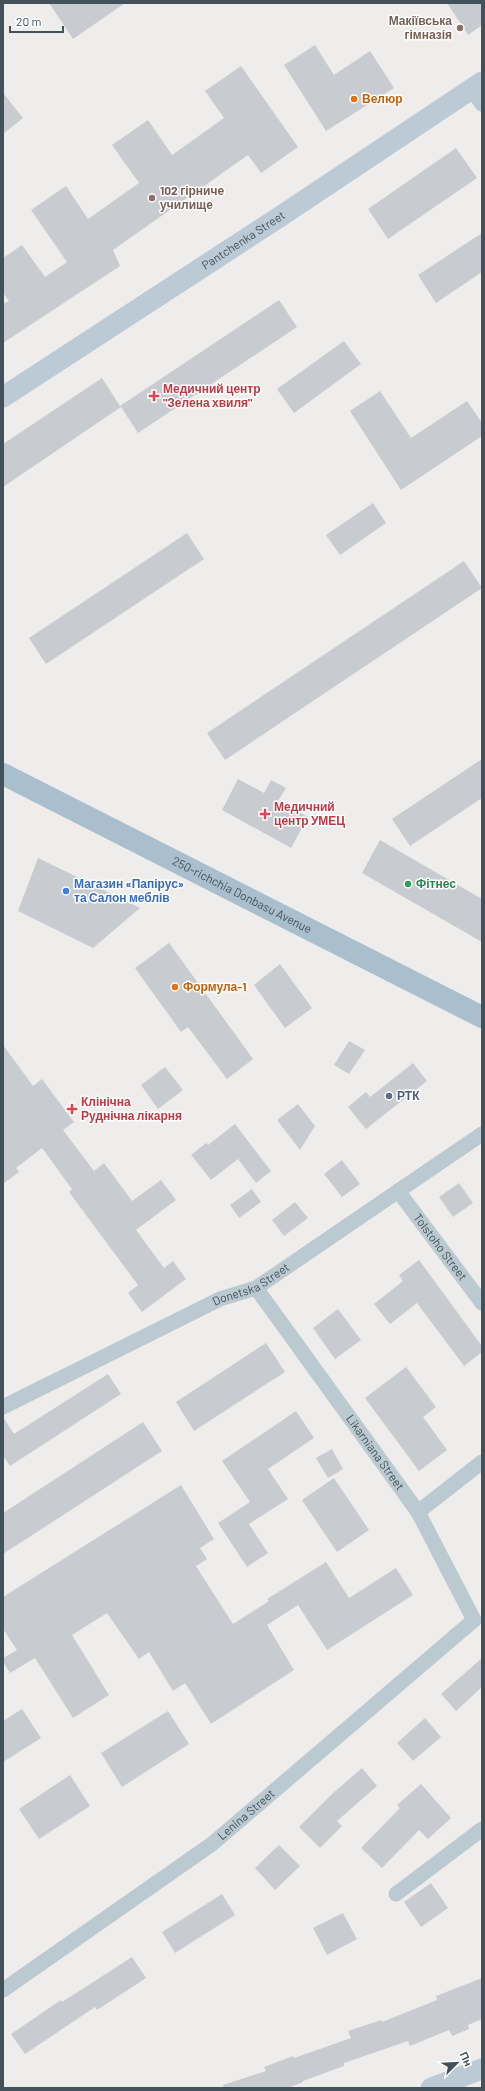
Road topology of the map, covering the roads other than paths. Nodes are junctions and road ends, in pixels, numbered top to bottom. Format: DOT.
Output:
graph roads {
  1 [pos="478,92"];
  2 [pos="3,397"];
  3 [pos="3,774"];
  4 [pos="482,1017"];
  5 [pos="482,1134"];
  6 [pos="398,1191"];
  7 [pos="256,1288"];
  8 [pos="482,1303"];
  9 [pos="3,1407"];
  10 [pos="482,1462"];
  11 [pos="418,1512"];
  12 [pos="478,1620"];
  13 [pos="482,1829"];
  14 [pos="396,1894"];
  15 [pos="3,1990"];
  16 [pos="482,2069"];
  17 [pos="431,2088"];
  1 -- 2 [label="street, Pantchenka Street"];
  3 -- 4 [label="main road, 250-richchia Donbasu Avenue"];
  5 -- 6 [label="street, Donetska Street"];
  6 -- 7 [label="street, Donetska Street"];
  6 -- 8 [label="street, Tolstoho Street"];
  7 -- 9 [label="street, Donetska Street"];
  7 -- 11 [label="street, Likarniana Street"];
  10 -- 11 [label="street"];
  11 -- 12 [label="street, Likarniana Street"];
  12 -- 15 [label="street, Lenina Street"];
  13 -- 14 [label="street"];
  16 -- 17 [label="street"];
}
